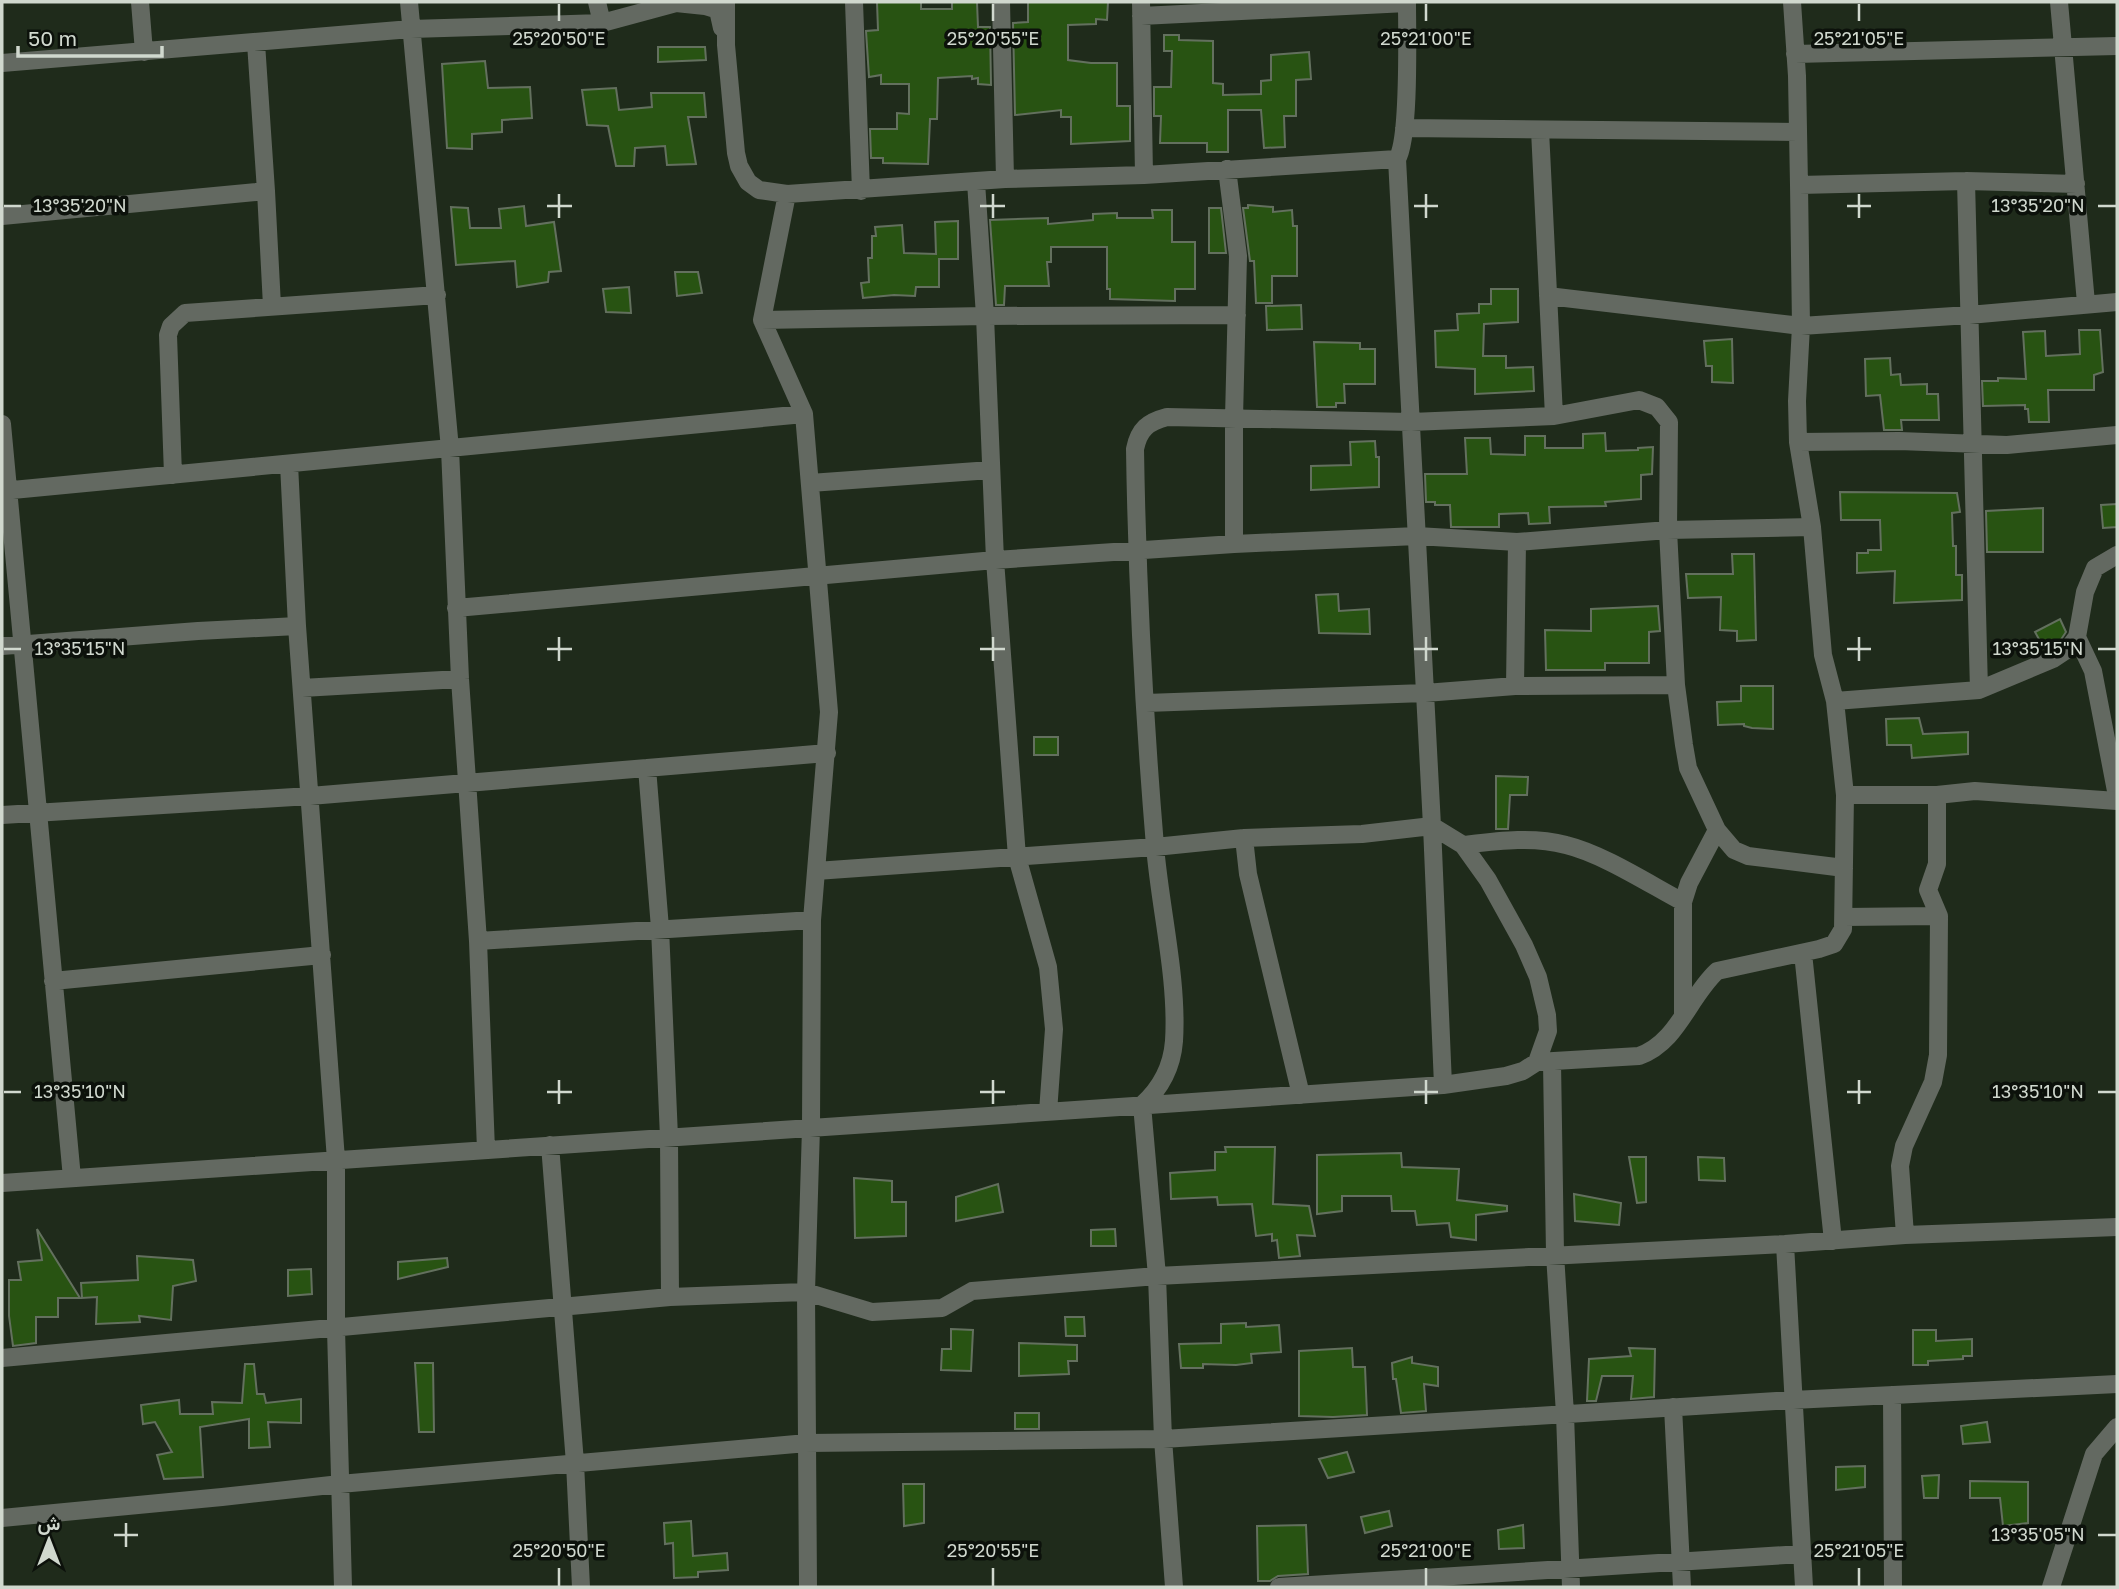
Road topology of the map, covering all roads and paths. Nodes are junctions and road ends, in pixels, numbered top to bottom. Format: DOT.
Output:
graph roads {
  1 [pos="140,2"];
  2 [pos="409,2"];
  3 [pos="597,2"];
  4 [pos="726,2"];
  5 [pos="854,2"];
  6 [pos="1001,2"];
  7 [pos="1792,2"];
  8 [pos="2059,2"];
  9 [pos="1407,3"];
  10 [pos="1141,9"];
  11 [pos="603,23"];
  12 [pos="411,29"];
  13 [pos="256,43"];
  14 [pos="726,46"];
  15 [pos="2117,46"];
  16 [pos="2063,48"];
  17 [pos="144,52"];
  18 [pos="1795,54"];
  19 [pos="2,63"];
  20 [pos="1404,128"];
  21 [pos="1540,130"];
  22 [pos="1798,132"];
  23 [pos="1397,159"];
  24 [pos="1227,169"];
  25 [pos="1144,175"];
  26 [pos="1006,179"];
  27 [pos="1966,181"];
  28 [pos="976,182"];
  29 [pos="2076,184"];
  30 [pos="1799,185"];
  31 [pos="266,191"];
  32 [pos="861,191"];
  33 [pos="788,194"];
  34 [pos="2,216"];
  35 [pos="438,295"];
  36 [pos="1548,296"];
  37 [pos="2117,302"];
  38 [pos="2086,303"];
  39 [pos="272,306"];
  40 [pos="1237,315"];
  41 [pos="1969,315"];
  42 [pos="985,316"];
  43 [pos="762,320"];
  44 [pos="1801,326"];
  45 [pos="804,414"];
  46 [pos="1555,416"];
  47 [pos="1234,418"];
  48 [pos="1411,422"];
  49 [pos="2,424"];
  50 [pos="2117,435"];
  51 [pos="1798,442"];
  52 [pos="1972,443"];
  53 [pos="450,449"];
  54 [pos="289,464"];
  55 [pos="991,470"];
  56 [pos="173,475"];
  57 [pos="810,483"];
  58 [pos="5,491"];
  59 [pos="1812,527"];
  60 [pos="1668,530"];
  61 [pos="1417,536"];
  62 [pos="1517,542"];
  63 [pos="1234,544"];
  64 [pos="1137,551"];
  65 [pos="2117,555"];
  66 [pos="995,560"];
  67 [pos="817,578"];
  68 [pos="456,608"];
  69 [pos="297,626"];
  70 [pos="2077,637"];
  71 [pos="22,644"];
  72 [pos="2,646"];
  73 [pos="460,679"];
  74 [pos="1676,685"];
  75 [pos="1515,686"];
  76 [pos="302,688"];
  77 [pos="1979,690"];
  78 [pos="1425,693"];
  79 [pos="1835,701"];
  80 [pos="1146,703"];
  81 [pos="827,753"];
  82 [pos="647,768"];
  83 [pos="468,783"];
  84 [pos="1845,795"];
  85 [pos="1937,795"];
  86 [pos="310,796"];
  87 [pos="2117,798"];
  88 [pos="38,812"];
  89 [pos="2,815"];
  90 [pos="1432,826"];
  91 [pos="1717,830"];
  92 [pos="1244,838"];
  93 [pos="1463,845"];
  94 [pos="1155,847"];
  95 [pos="1017,857"];
  96 [pos="1844,867"];
  97 [pos="816,871"];
  98 [pos="1683,902"];
  99 [pos="1939,916"];
  100 [pos="1844,917"];
  101 [pos="812,920"];
  102 [pos="660,928"];
  103 [pos="478,941"];
  104 [pos="1803,953"];
  105 [pos="322,955"];
  106 [pos="53,981"];
  107 [pos="1683,1016"];
  108 [pos="1545,1062"];
  109 [pos="1443,1085"];
  110 [pos="1301,1095"];
  111 [pos="1142,1105"];
  112 [pos="1048,1112"];
  113 [pos="811,1128"];
  114 [pos="668,1137"];
  115 [pos="550,1145"];
  116 [pos="486,1150"];
  117 [pos="336,1160"];
  118 [pos="72,1178"];
  119 [pos="2,1182"];
  120 [pos="2117,1227"];
  121 [pos="1905,1235"];
  122 [pos="1833,1241"];
  123 [pos="1785,1244"];
  124 [pos="1555,1254"];
  125 [pos="1157,1276"];
  126 [pos="806,1292"];
  127 [pos="670,1297"];
  128 [pos="562,1307"];
  129 [pos="336,1329"];
  130 [pos="2,1358"];
  131 [pos="2117,1384"];
  132 [pos="1892,1395"];
  133 [pos="1793,1400"];
  134 [pos="1673,1407"];
  135 [pos="1565,1414"];
  136 [pos="2117,1427"];
  137 [pos="1163,1439"];
  138 [pos="807,1443"];
  139 [pos="575,1463"];
  140 [pos="340,1484"];
  141 [pos="2,1518"];
  142 [pos="1802,1554"];
  143 [pos="1681,1561"];
  144 [pos="1571,1569"];
  145 [pos="1396,1584"];
  146 [pos="343,1587"];
  147 [pos="581,1587"];
  148 [pos="808,1587"];
  149 [pos="1174,1587"];
  150 [pos="1279,1587"];
  151 [pos="1572,1587"];
  152 [pos="1682,1587"];
  153 [pos="1804,1587"];
  154 [pos="1893,1587"];
  155 [pos="2051,1587"];
  1 -- 17 [label="street"];
  2 -- 12 [label="street"];
  3 -- 11 [label="street"];
  4 -- 14 [label="street"];
  5 -- 32 [label="street"];
  6 -- 26 [label="street"];
  7 -- 18 [label="street"];
  8 -- 16 [label="street"];
  9 -- 10 [label="street"];
  9 -- 20 [label="street"];
  10 -- 25 [label="street"];
  11 -- 12 [label="street"];
  11 -- 14 [label="street"];
  12 -- 13 [label="street"];
  12 -- 35 [label="street"];
  13 -- 17 [label="street"];
  13 -- 31 [label="street"];
  14 -- 33 [label="street"];
  15 -- 16 [label="street"];
  16 -- 18 [label="street"];
  16 -- 29 [label="street"];
  17 -- 19 [label="street"];
  18 -- 22 [label="street"];
  20 -- 21 [label="street"];
  20 -- 23 [label="street"];
  21 -- 22 [label="street"];
  21 -- 36 [label="street"];
  22 -- 30 [label="street"];
  23 -- 24 [label="street"];
  23 -- 48 [label="street"];
  24 -- 25 [label="street"];
  24 -- 40 [label="street"];
  25 -- 26 [label="street"];
  26 -- 28 [label="street"];
  27 -- 29 [label="street"];
  27 -- 30 [label="street"];
  27 -- 41 [label="street"];
  28 -- 32 [label="street"];
  28 -- 42 [label="street"];
  29 -- 38 [label="street"];
  30 -- 44 [label="street"];
  31 -- 34 [label="street"];
  31 -- 39 [label="street"];
  32 -- 33 [label="street"];
  33 -- 43 [label="street"];
  35 -- 39 [label="street"];
  35 -- 53 [label="street"];
  36 -- 44 [label="street"];
  36 -- 46 [label="street"];
  37 -- 38 [label="street"];
  38 -- 41 [label="street"];
  39 -- 56 [label="street"];
  40 -- 42 [label="street"];
  40 -- 47 [label="street"];
  41 -- 44 [label="street"];
  41 -- 52 [label="street"];
  42 -- 43 [label="street"];
  42 -- 55 [label="street"];
  43 -- 45 [label="street"];
  44 -- 51 [label="street"];
  45 -- 53 [label="street"];
  45 -- 57 [label="street"];
  46 -- 48 [label="street"];
  46 -- 60 [label="street"];
  47 -- 48 [label="street"];
  47 -- 63 [label="street"];
  47 -- 64 [label="street"];
  48 -- 61 [label="street"];
  49 -- 58 [label="street"];
  50 -- 52 [label="street"];
  51 -- 52 [label="street"];
  51 -- 59 [label="street"];
  52 -- 77 [label="street"];
  53 -- 54 [label="street"];
  53 -- 68 [label="street"];
  54 -- 56 [label="street"];
  54 -- 69 [label="street"];
  55 -- 57 [label="street"];
  55 -- 66 [label="street"];
  56 -- 58 [label="street"];
  57 -- 67 [label="street"];
  58 -- 71 [label="street"];
  59 -- 60 [label="street"];
  59 -- 79 [label="street"];
  60 -- 62 [label="street"];
  60 -- 74 [label="street"];
  61 -- 62 [label="street"];
  61 -- 63 [label="street"];
  61 -- 78 [label="street"];
  62 -- 75 [label="street"];
  63 -- 64 [label="street"];
  64 -- 66 [label="street"];
  64 -- 80 [label="street"];
  65 -- 70 [label="street"];
  66 -- 67 [label="street"];
  66 -- 95 [label="street"];
  67 -- 68 [label="street"];
  67 -- 81 [label="street"];
  68 -- 73 [label="street"];
  69 -- 71 [label="street"];
  69 -- 76 [label="street"];
  70 -- 77 [label="street"];
  70 -- 87 [label="street"];
  71 -- 72 [label="street"];
  71 -- 88 [label="street"];
  73 -- 76 [label="street"];
  73 -- 83 [label="street"];
  74 -- 75 [label="street"];
  74 -- 91 [label="street"];
  75 -- 78 [label="street"];
  76 -- 86 [label="street"];
  77 -- 79 [label="street"];
  78 -- 80 [label="street"];
  78 -- 90 [label="street"];
  79 -- 84 [label="street"];
  80 -- 94 [label="street"];
  81 -- 82 [label="street"];
  81 -- 97 [label="street"];
  82 -- 83 [label="street"];
  82 -- 102 [label="street"];
  83 -- 86 [label="street"];
  83 -- 103 [label="street"];
  84 -- 85 [label="street"];
  84 -- 96 [label="street"];
  85 -- 87 [label="street"];
  85 -- 99 [label="street"];
  86 -- 88 [label="street"];
  86 -- 105 [label="street"];
  88 -- 89 [label="street"];
  88 -- 106 [label="street"];
  90 -- 92 [label="street"];
  90 -- 93 [label="street"];
  90 -- 109 [label="street"];
  91 -- 96 [label="street"];
  91 -- 98 [label="street"];
  92 -- 94 [label="street"];
  92 -- 110 [label="street"];
  93 -- 98 [label="street"];
  93 -- 108 [label="street"];
  94 -- 95 [label="street"];
  94 -- 111 [label="street"];
  95 -- 97 [label="street"];
  95 -- 112 [label="street"];
  96 -- 100 [label="street"];
  97 -- 101 [label="street"];
  98 -- 107 [label="street"];
  99 -- 100 [label="street"];
  99 -- 121 [label="street"];
  100 -- 104 [label="street"];
  101 -- 102 [label="street"];
  101 -- 113 [label="street"];
  102 -- 103 [label="street"];
  102 -- 114 [label="street"];
  103 -- 116 [label="street"];
  104 -- 107 [label="street"];
  104 -- 122 [label="street"];
  105 -- 106 [label="street"];
  105 -- 117 [label="street"];
  106 -- 118 [label="street"];
  107 -- 108 [label="street"];
  108 -- 109 [label="street"];
  108 -- 124 [label="street"];
  109 -- 110 [label="street"];
  110 -- 111 [label="street"];
  111 -- 112 [label="street"];
  111 -- 125 [label="street"];
  112 -- 113 [label="street"];
  113 -- 114 [label="street"];
  113 -- 126 [label="street"];
  114 -- 115 [label="street"];
  114 -- 127 [label="street"];
  115 -- 116 [label="street"];
  115 -- 128 [label="street"];
  116 -- 117 [label="street"];
  117 -- 118 [label="street"];
  117 -- 129 [label="street"];
  118 -- 119 [label="street"];
  120 -- 121 [label="street"];
  121 -- 122 [label="street"];
  122 -- 123 [label="street"];
  123 -- 124 [label="street"];
  123 -- 133 [label="street"];
  124 -- 125 [label="street"];
  124 -- 135 [label="street"];
  125 -- 126 [label="street"];
  125 -- 137 [label="street"];
  126 -- 127 [label="street"];
  126 -- 138 [label="street"];
  127 -- 128 [label="street"];
  128 -- 129 [label="street"];
  128 -- 139 [label="street"];
  129 -- 130 [label="street"];
  129 -- 140 [label="street"];
  131 -- 132 [label="street"];
  132 -- 133 [label="street"];
  132 -- 154 [label="street"];
  133 -- 134 [label="street"];
  133 -- 142 [label="street"];
  134 -- 135 [label="street"];
  134 -- 143 [label="street"];
  135 -- 137 [label="street"];
  135 -- 144 [label="street"];
  136 -- 155 [label="street"];
  137 -- 138 [label="street"];
  137 -- 149 [label="street"];
  138 -- 139 [label="street"];
  138 -- 148 [label="street"];
  139 -- 140 [label="street"];
  139 -- 147 [label="street"];
  140 -- 141 [label="street"];
  140 -- 146 [label="street"];
  142 -- 143 [label="street"];
  142 -- 153 [label="street"];
  143 -- 144 [label="street"];
  143 -- 152 [label="street"];
  144 -- 145 [label="street"];
  144 -- 151 [label="street"];
  145 -- 150 [label="street"];
}
